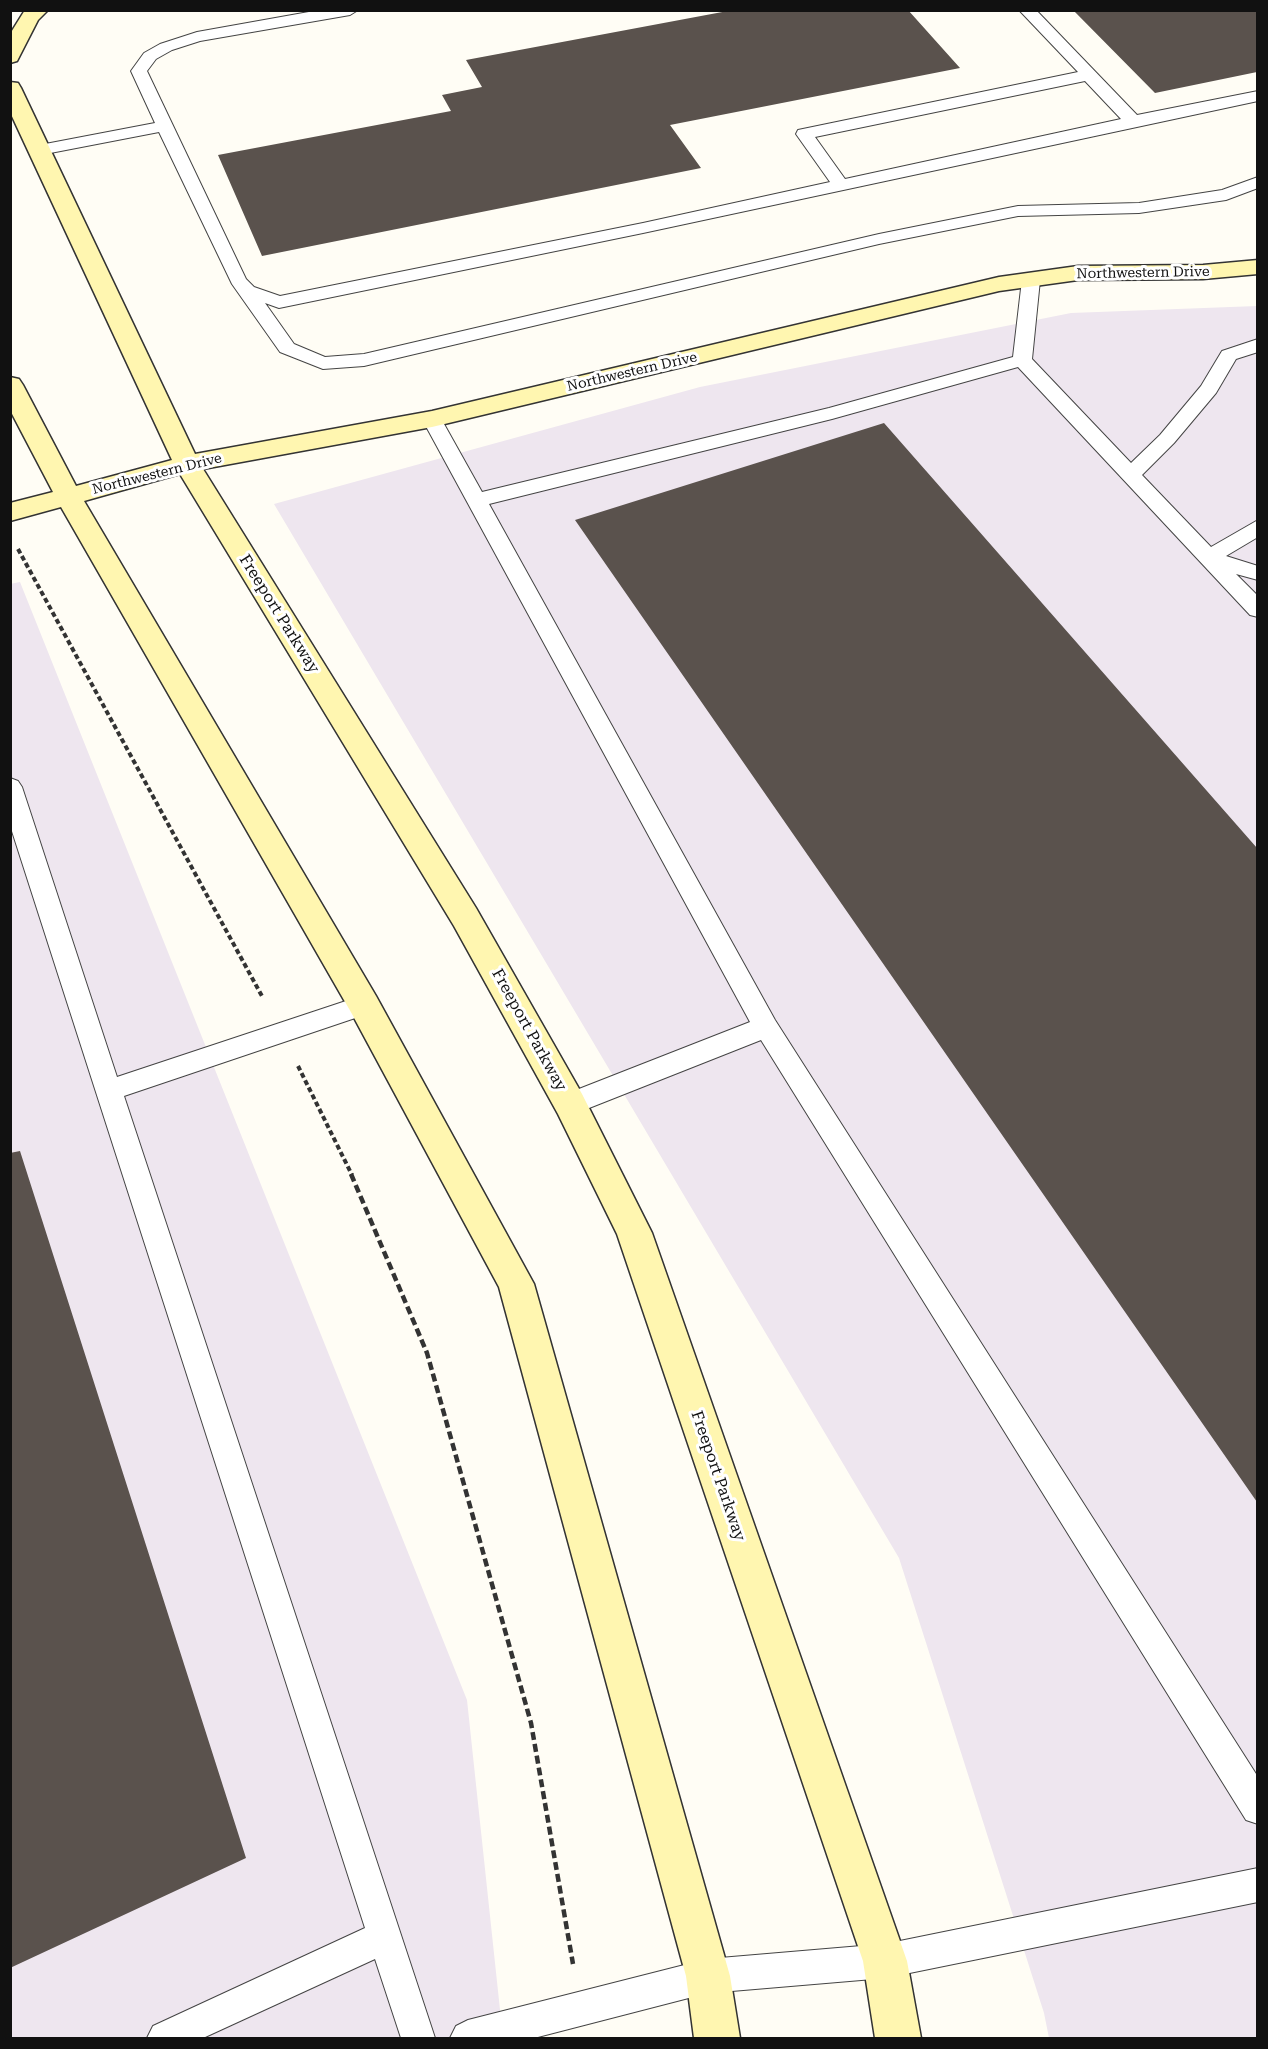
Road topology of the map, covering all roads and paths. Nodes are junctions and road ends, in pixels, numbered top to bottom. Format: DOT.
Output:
graph roads {
  1 [pos="38,10"];
  2 [pos="350,10"];
  3 [pos="1027,10"];
  4 [pos="10,57"];
  5 [pos="1089,75"];
  6 [pos="10,88"];
  7 [pos="1257,96"];
  8 [pos="1133,121"];
  9 [pos="165,126"];
  10 [pos="40,150"];
  11 [pos="1257,182"];
  12 [pos="841,185"];
  13 [pos="1257,267"];
  14 [pos="1031,280"];
  15 [pos="247,291"];
  16 [pos="1257,345"];
  17 [pos="1022,360"];
  18 [pos="10,385"];
  19 [pos="432,419"];
  20 [pos="187,464"];
  21 [pos="1131,476"];
  22 [pos="68,496"];
  23 [pos="476,500"];
  24 [pos="10,512"];
  25 [pos="1257,526"];
  26 [pos="16,545"];
  27 [pos="1208,558"];
  28 [pos="1257,573"];
  29 [pos="1257,610"];
  30 [pos="10,787"];
  31 [pos="364,1005"];
  32 [pos="766,1027"];
  33 [pos="282,1032"];
  34 [pos="110,1090"];
  35 [pos="570,1104"];
  36 [pos="1257,1808"];
  37 [pos="1257,1885"];
  38 [pos="385,1937"];
  39 [pos="885,1960"];
  40 [pos="708,1976"];
  41 [pos="581,2008"];
  42 [pos="165,2038"];
  43 [pos="418,2038"];
  44 [pos="468,2038"];
  45 [pos="717,2038"];
  46 [pos="898,2038"];
  1 -- 4 [label="main road"];
  2 -- 9 [label="lane"];
  3 -- 5 [label="lane"];
  5 -- 8 [label="lane"];
  5 -- 12 [label="lane"];
  6 -- 10 [label="main road, Freeport Parkway"];
  7 -- 8 [label="lane"];
  8 -- 12 [label="lane"];
  9 -- 10 [label="lane"];
  9 -- 15 [label="lane"];
  10 -- 20 [label="main road, Freeport Parkway"];
  11 -- 15 [label="lane"];
  12 -- 15 [label="lane"];
  13 -- 14 [label="main road, Northwestern Drive"];
  14 -- 17 [label="lane"];
  14 -- 19 [label="main road, Northwestern Drive"];
  16 -- 21 [label="lane"];
  17 -- 21 [label="lane"];
  17 -- 23 [label="lane"];
  18 -- 22 [label="main road"];
  19 -- 20 [label="main road, Northwestern Drive"];
  19 -- 23 [label="lane"];
  20 -- 22 [label="main road, Northwestern Drive"];
  20 -- 35 [label="main road, Freeport Parkway"];
  21 -- 27 [label="lane"];
  22 -- 24 [label="main road, Northwestern Drive"];
  22 -- 31 [label="main road"];
  23 -- 32 [label="lane"];
  25 -- 27 [label="lane"];
  26 -- 33 [label="path"];
  27 -- 28 [label="lane"];
  27 -- 29 [label="lane"];
  30 -- 34 [label="lane"];
  31 -- 33 [label="lane"];
  31 -- 40 [label="main road"];
  32 -- 35 [label="lane"];
  32 -- 36 [label="lane"];
  33 -- 34 [label="lane"];
  33 -- 41 [label="path"];
  34 -- 38 [label="lane"];
  35 -- 39 [label="main road, Freeport Parkway"];
  37 -- 39 [label="lane"];
  38 -- 42 [label="lane"];
  38 -- 43 [label="lane"];
  39 -- 40 [label="lane"];
  39 -- 46 [label="main road, Freeport Parkway"];
  40 -- 41 [label="lane"];
  40 -- 45 [label="main road"];
  41 -- 44 [label="lane"];
}
